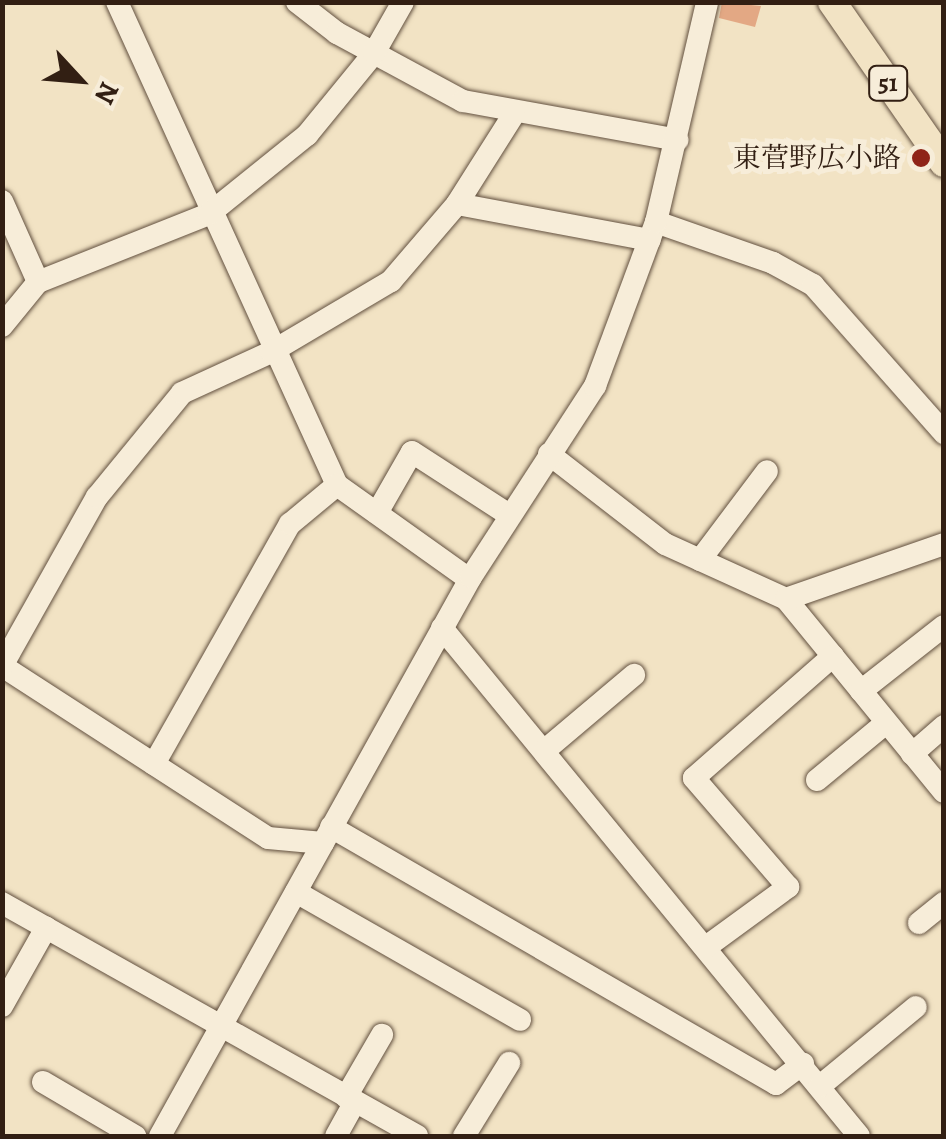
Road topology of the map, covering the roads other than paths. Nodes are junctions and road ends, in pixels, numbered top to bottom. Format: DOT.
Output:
graph roads {
  1 [pos="117,2"];
  2 [pos="297,2"];
  3 [pos="403,2"];
  4 [pos="706,2"];
  5 [pos="832,2"];
  6 [pos="374,53"];
  7 [pos="514,114"];
  8 [pos="677,140"];
  9 [pos="944,163"];
  10 [pos="2,202"];
  11 [pos="457,204"];
  12 [pos="209,214"];
  13 [pos="653,231"];
  14 [pos="38,282"];
  15 [pos="10,297"];
  16 [pos="2,326"];
  17 [pos="271,352"];
  18 [pos="944,433"];
  19 [pos="549,454"];
  20 [pos="768,471"];
  21 [pos="337,485"];
  22 [pos="377,514"];
  23 [pos="508,514"];
  24 [pos="944,544"];
  25 [pos="700,560"];
  26 [pos="469,579"];
  27 [pos="786,600"];
  28 [pos="944,626"];
  29 [pos="442,628"];
  30 [pos="832,656"];
  31 [pos="634,675"];
  32 [pos="861,691"];
  33 [pos="886,722"];
  34 [pos="944,726"];
  35 [pos="544,752"];
  36 [pos="912,754"];
  37 [pos="154,764"];
  38 [pos="817,780"];
  39 [pos="944,792"];
  40 [pos="327,835"];
  41 [pos="296,892"];
  42 [pos="944,903"];
  43 [pos="2,904"];
  44 [pos="918,923"];
  45 [pos="46,928"];
  46 [pos="706,947"];
  47 [pos="2,1006"];
  48 [pos="916,1007"];
  49 [pos="520,1020"];
  50 [pos="220,1028"];
  51 [pos="382,1036"];
  52 [pos="509,1063"];
  53 [pos="802,1064"];
  54 [pos="44,1082"];
  55 [pos="820,1086"];
  56 [pos="351,1100"];
  57 [pos="135,1136"];
  58 [pos="160,1136"];
  59 [pos="336,1136"];
  60 [pos="417,1136"];
  61 [pos="464,1136"];
  62 [pos="860,1136"];
  1 -- 12 [label="street"];
  2 -- 6 [label="street"];
  3 -- 6 [label="street"];
  4 -- 8 [label="street"];
  5 -- 9 [label="main road, 51"];
  6 -- 7 [label="street"];
  6 -- 12 [label="street"];
  7 -- 8 [label="street"];
  7 -- 11 [label="street"];
  8 -- 13 [label="street"];
  10 -- 14 [label="street"];
  11 -- 13 [label="street"];
  11 -- 17 [label="street"];
  12 -- 14 [label="street"];
  12 -- 17 [label="street"];
  13 -- 18 [label="street"];
  13 -- 19 [label="street"];
  14 -- 15 [label="street"];
  15 -- 16 [label="street"];
  17 -- 21 [label="street"];
  17 -- 37 [label="street"];
  19 -- 23 [label="street"];
  19 -- 25 [label="street"];
  20 -- 25 [label="street"];
  21 -- 22 [label="street"];
  21 -- 37 [label="street"];
  22 -- 23 [label="street"];
  22 -- 26 [label="street"];
  23 -- 26 [label="street"];
  24 -- 27 [label="street"];
  25 -- 27 [label="street"];
  26 -- 29 [label="street"];
  27 -- 30 [label="street"];
  28 -- 32 [label="street"];
  29 -- 35 [label="street"];
  29 -- 40 [label="street"];
  30 -- 32 [label="street"];
  30 -- 46 [label="street"];
  31 -- 35 [label="street"];
  32 -- 33 [label="street"];
  33 -- 36 [label="street"];
  33 -- 38 [label="street"];
  34 -- 36 [label="street"];
  35 -- 46 [label="street"];
  36 -- 39 [label="street"];
  37 -- 40 [label="street"];
  40 -- 41 [label="street"];
  40 -- 53 [label="street"];
  41 -- 49 [label="street"];
  41 -- 50 [label="street"];
  42 -- 44 [label="street"];
  43 -- 45 [label="street"];
  45 -- 47 [label="street"];
  45 -- 50 [label="street"];
  46 -- 53 [label="street"];
  48 -- 55 [label="street"];
  50 -- 56 [label="street"];
  50 -- 58 [label="street"];
  51 -- 56 [label="street"];
  52 -- 61 [label="street"];
  53 -- 55 [label="street"];
  54 -- 57 [label="street"];
  55 -- 62 [label="street"];
  56 -- 59 [label="street"];
  56 -- 60 [label="street"];
}
